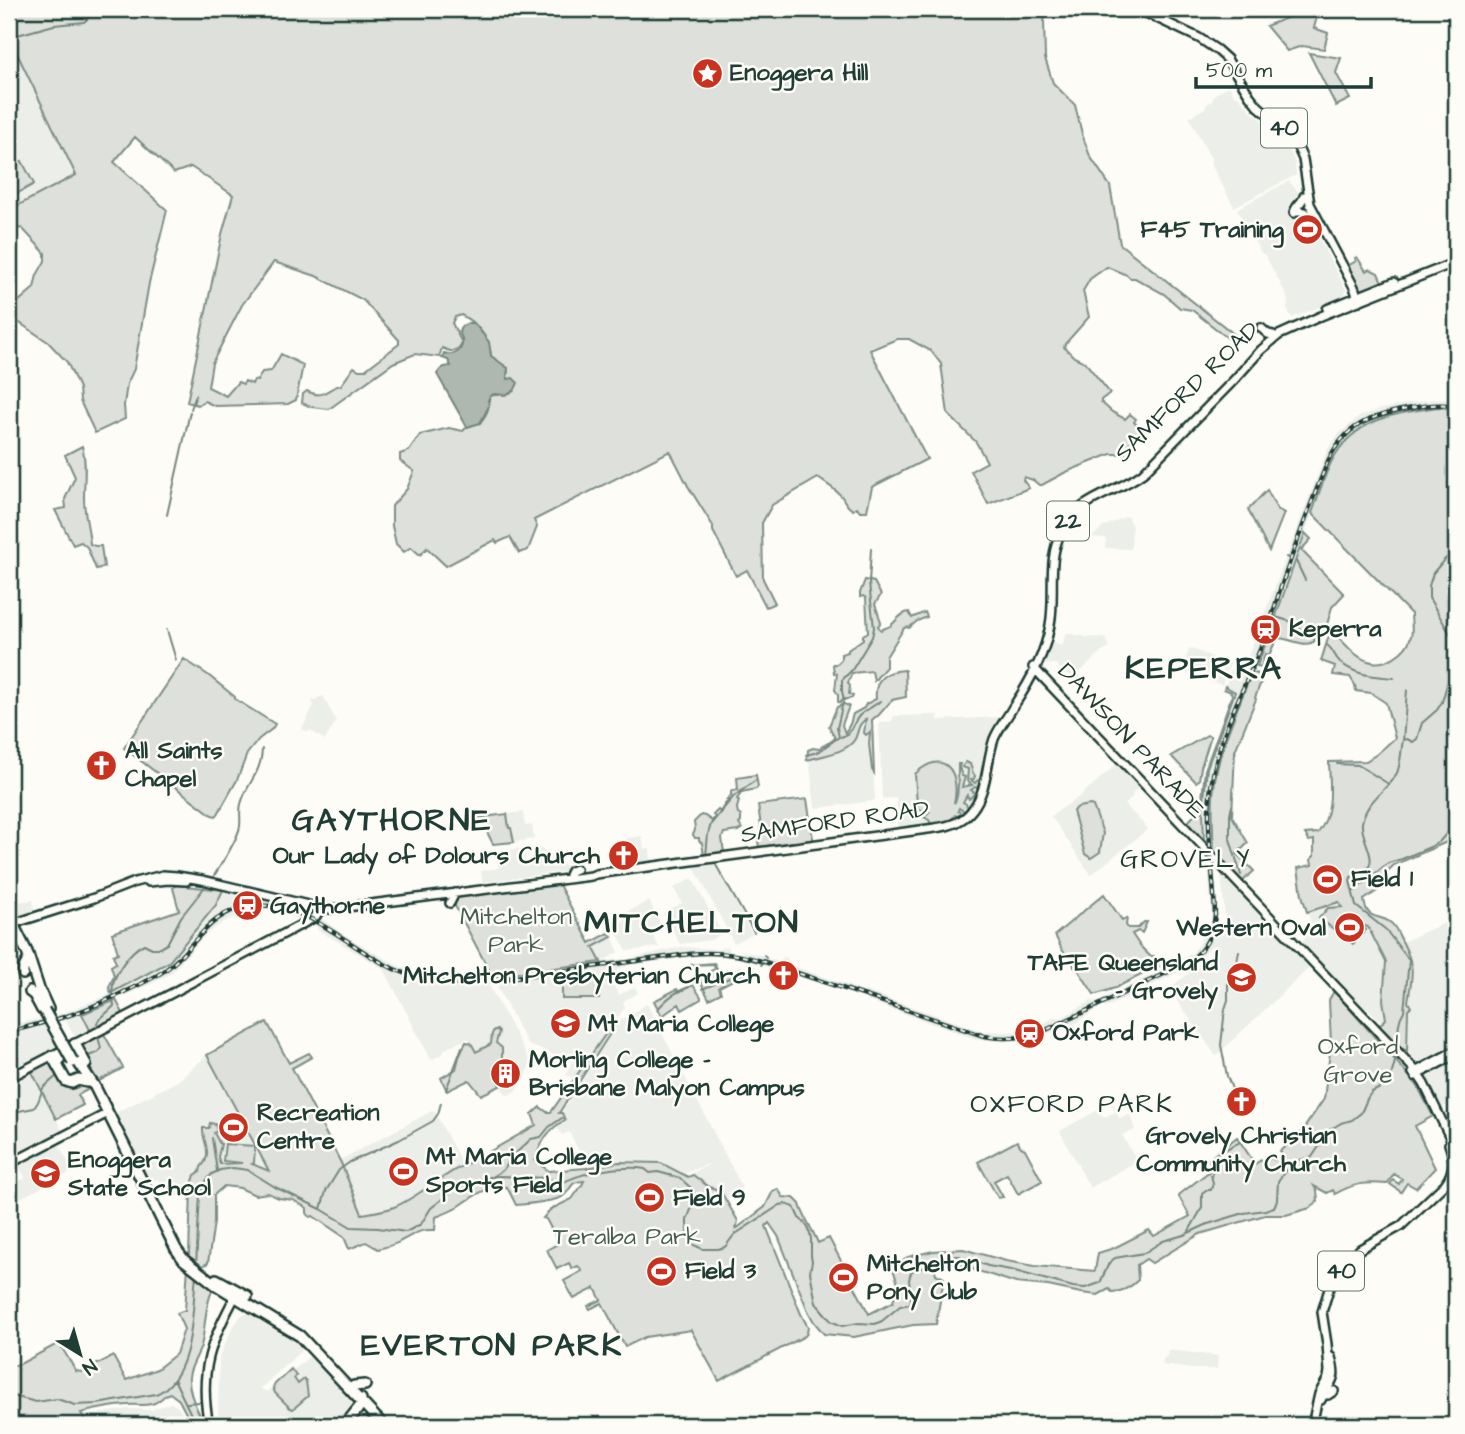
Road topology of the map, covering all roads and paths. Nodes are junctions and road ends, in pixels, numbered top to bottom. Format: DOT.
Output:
graph roads {
  1 [pos="1138,9"];
  2 [pos="1179,29"];
  3 [pos="1304,196"];
  4 [pos="1314,211"];
  5 [pos="1456,260"];
  6 [pos="1355,297"];
  7 [pos="1261,328"];
  8 [pos="1273,335"];
  9 [pos="1034,668"];
  10 [pos="596,874"];
  11 [pos="477,882"];
  12 [pos="468,890"];
  13 [pos="455,893"];
  14 [pos="450,903"];
  15 [pos="311,906"];
  16 [pos="321,908"];
  17 [pos="314,918"];
  18 [pos="11,924"];
  19 [pos="27,962"];
  20 [pos="23,974"];
  21 [pos="30,992"];
  22 [pos="45,1010"];
  23 [pos="75,1044"];
  24 [pos="1456,1052"];
  25 [pos="54,1058"];
  26 [pos="1404,1061"];
  27 [pos="1417,1072"];
  28 [pos="81,1073"];
  29 [pos="9,1078"];
  30 [pos="108,1113"];
  31 [pos="98,1118"];
  32 [pos="114,1123"];
  33 [pos="1456,1150"];
  34 [pos="9,1164"];
  35 [pos="1455,1174"];
  36 [pos="239,1294"];
  37 [pos="280,1320"];
  38 [pos="308,1352"];
  39 [pos="320,1356"];
  40 [pos="1325,1381"];
  41 [pos="1334,1391"];
  42 [pos="360,1392"];
  43 [pos="1323,1395"];
  44 [pos="1317,1404"];
  45 [pos="211,1425"];
  46 [pos="345,1425"];
  47 [pos="385,1425"];
  48 [pos="1313,1425"];
  1 -- 2 [label="main road, 40"];
  2 -- 3 [label="main road, 40"];
  2 -- 4 [label="main road, 40"];
  3 -- 4 [label="main road, 40"];
  3 -- 4 [label="main road"];
  4 -- 6 [label="main road, 40"];
  5 -- 6 [label="main road, SAMFORD ROAD / 22"];
  6 -- 8 [label="main road, SAMFORD ROAD / 22"];
  6 -- 9 [label="main road, SAMFORD ROAD / 22"];
  7 -- 8 [label="main road"];
  8 -- 9 [label="main road, SAMFORD ROAD / 22"];
  9 -- 10 [label="main road, SAMFORD ROAD / 22"];
  9 -- 26 [label="main road, DAWSON PARADE"];
  10 -- 12 [label="main road, SAMFORD ROAD / 22"];
  10 -- 12 [label="main road, SAMFORD ROAD / 22"];
  11 -- 12 [label="main road"];
  12 -- 13 [label="main road, SAMFORD ROAD / 22"];
  13 -- 14 [label="main road"];
  13 -- 16 [label="main road, SAMFORD ROAD / 22"];
  15 -- 16 [label="main road, SAMFORD ROAD / 22"];
  15 -- 17 [label="main road"];
  15 -- 18 [label="main road, SAMFORD ROAD / 22"];
  16 -- 17 [label="main road"];
  17 -- 23 [label="main road"];
  18 -- 19 [label="highway"];
  18 -- 22 [label="highway"];
  19 -- 20 [label="highway"];
  19 -- 22 [label="highway"];
  21 -- 22 [label="highway"];
  22 -- 28 [label="highway, bridge"];
  22 -- 28 [label="highway, bridge"];
  23 -- 25 [label="main road"];
  23 -- 28 [label="highway"];
  24 -- 27 [label="main road"];
  25 -- 28 [label="highway"];
  25 -- 29 [label="main road"];
  26 -- 27 [label="main road, DAWSON PARADE"];
  26 -- 27 [label="main road"];
  27 -- 33 [label="main road, DAWSON PARADE"];
  27 -- 35 [label="main road, DAWSON PARADE"];
  28 -- 30 [label="highway"];
  30 -- 31 [label="main road"];
  30 -- 32 [label="highway"];
  31 -- 32 [label="highway"];
  31 -- 34 [label="main road"];
  32 -- 36 [label="highway"];
  35 -- 40 [label="main road, 40"];
  35 -- 43 [label="main road, 40"];
  36 -- 37 [label="highway"];
  36 -- 45 [label="main road"];
  37 -- 39 [label="highway"];
  37 -- 42 [label="highway"];
  38 -- 39 [label="highway"];
  39 -- 42 [label="highway"];
  40 -- 44 [label="main road, 40"];
  40 -- 44 [label="main road"];
  41 -- 43 [label="main road"];
  42 -- 46 [label="highway"];
  42 -- 47 [label="highway"];
  43 -- 48 [label="main road, 40"];
  44 -- 48 [label="main road, 40"];
}
